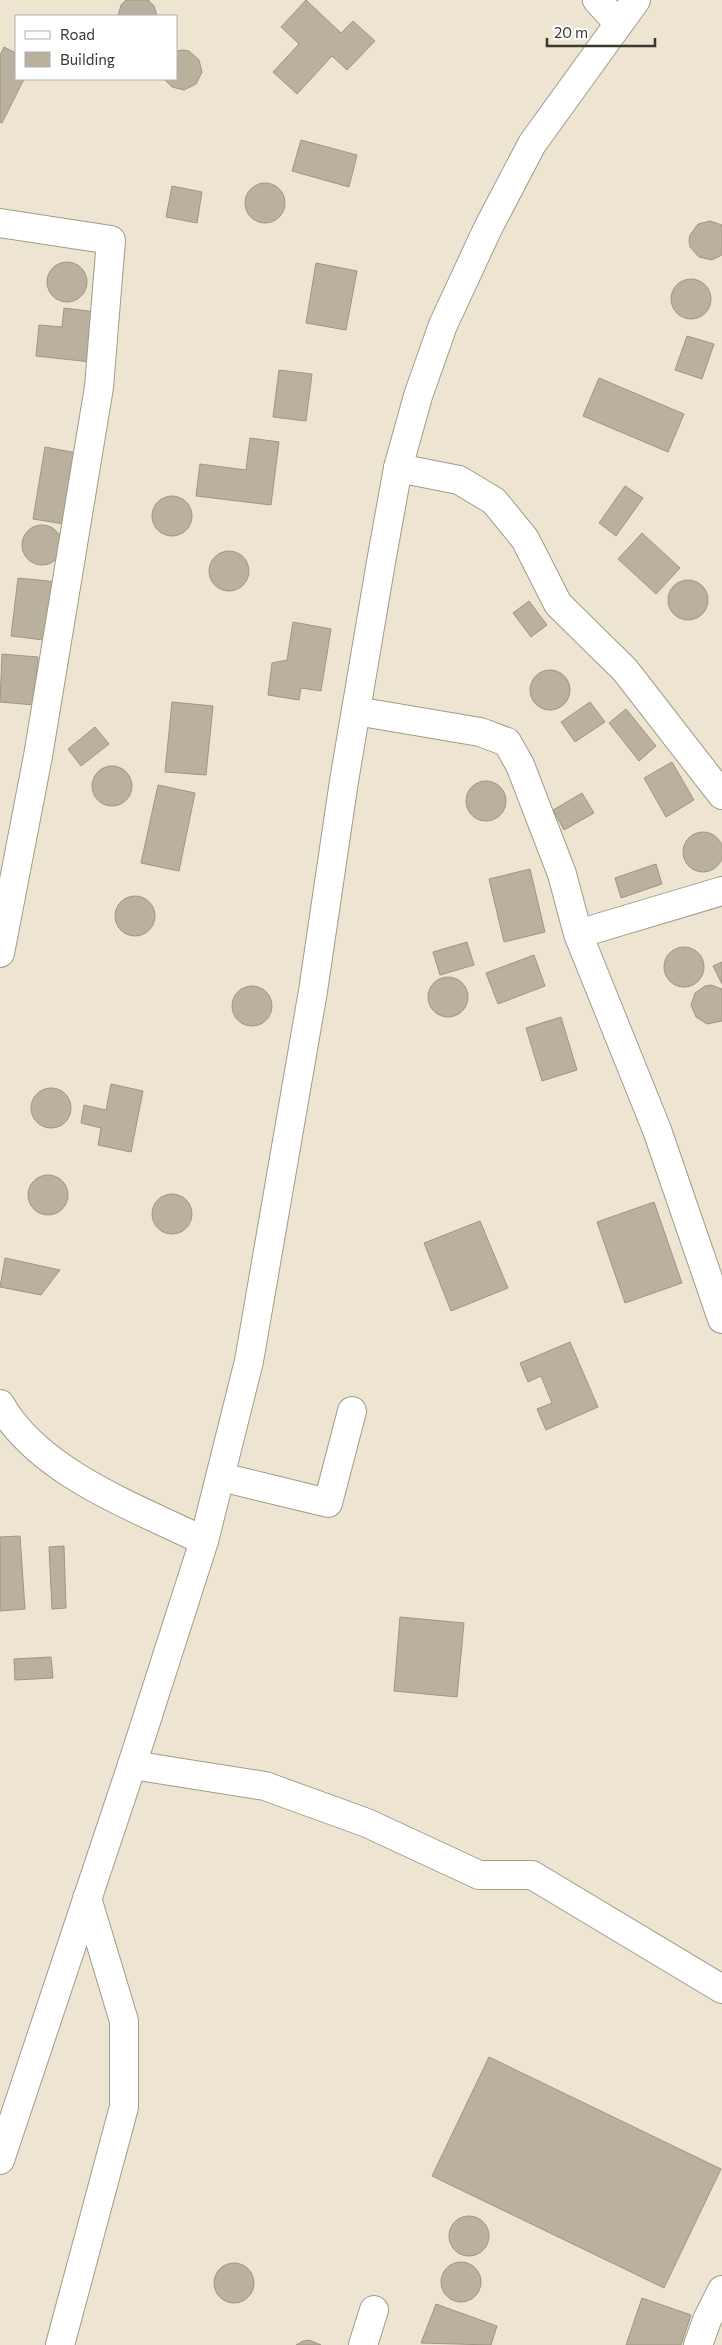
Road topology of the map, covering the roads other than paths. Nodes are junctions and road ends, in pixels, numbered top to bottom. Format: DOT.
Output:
graph roads {
  1 [pos="597,0"];
  2 [pos="636,0"];
  3 [pos="618,23"];
  4 [pos="0,223"];
  5 [pos="398,468"];
  6 [pos="356,711"];
  7 [pos="722,795"];
  8 [pos="722,891"];
  9 [pos="578,934"];
  10 [pos="0,953"];
  11 [pos="722,1318"];
  12 [pos="0,1404"];
  13 [pos="352,1411"];
  14 [pos="222,1477"];
  15 [pos="204,1541"];
  16 [pos="132,1765"];
  17 [pos="87,1898"];
  18 [pos="722,1989"];
  19 [pos="0,2160"];
  20 [pos="722,2290"];
  21 [pos="374,2310"];
  22 [pos="60,2345"];
  23 [pos="363,2345"];
  24 [pos="698,2345"];
  1 -- 3 [label="street"];
  2 -- 3 [label="street"];
  3 -- 5 [label="street"];
  4 -- 10 [label="street"];
  5 -- 6 [label="street"];
  5 -- 7 [label="street"];
  6 -- 9 [label="street"];
  6 -- 14 [label="street"];
  8 -- 9 [label="street"];
  9 -- 11 [label="street"];
  12 -- 15 [label="street"];
  13 -- 14 [label="street"];
  14 -- 15 [label="street"];
  15 -- 16 [label="street"];
  16 -- 17 [label="street"];
  16 -- 18 [label="street"];
  17 -- 19 [label="street"];
  17 -- 22 [label="street"];
  20 -- 24 [label="street"];
  21 -- 23 [label="street"];
}
